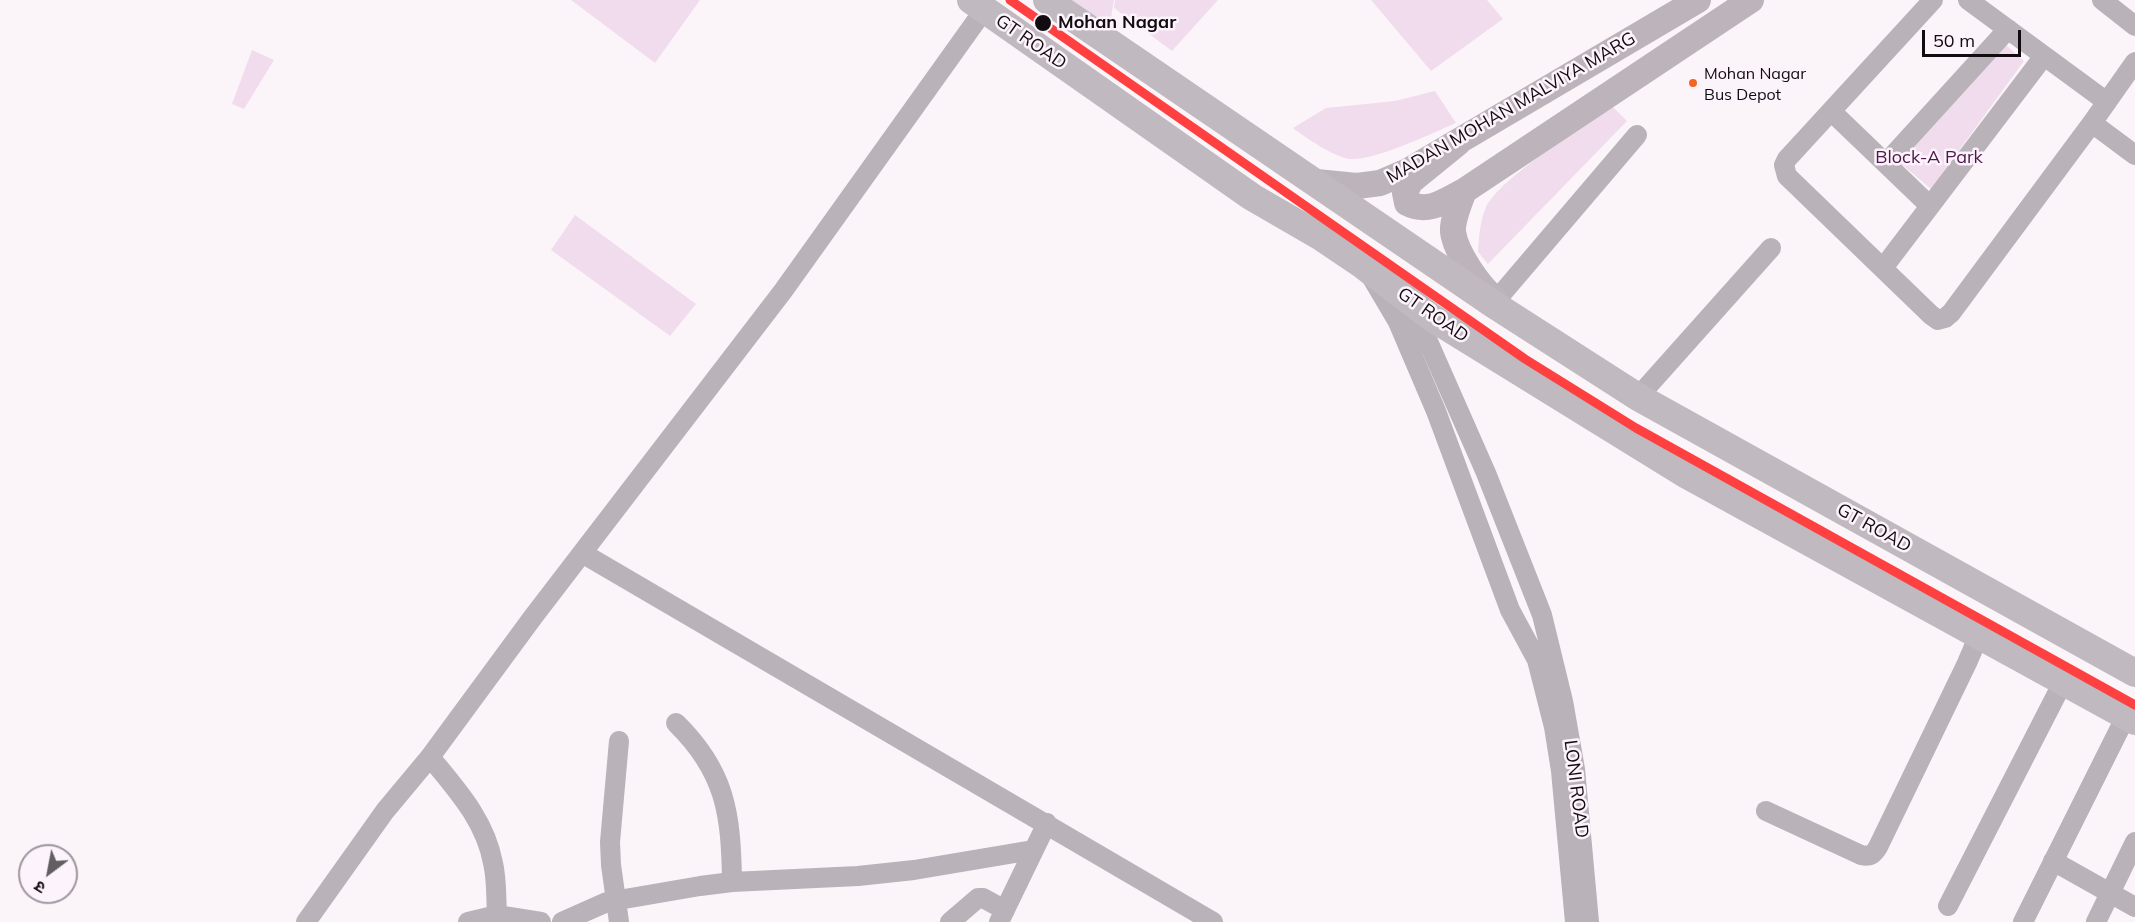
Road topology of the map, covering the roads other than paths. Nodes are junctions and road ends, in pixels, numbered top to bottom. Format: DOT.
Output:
graph roads {
  1 [pos="1047,0"];
  2 [pos="1698,0"];
  3 [pos="1751,0"];
  4 [pos="1933,0"];
  5 [pos="1969,0"];
  6 [pos="2102,0"];
  7 [pos="978,5"];
  8 [pos="2135,26"];
  9 [pos="2008,29"];
  10 [pos="2044,56"];
  11 [pos="2135,62"];
  12 [pos="1540,94"];
  13 [pos="2107,102"];
  14 [pos="1831,111"];
  15 [pos="2092,123"];
  16 [pos="1559,127"];
  17 [pos="1637,135"];
  18 [pos="1458,142"];
  19 [pos="2135,155"];
  20 [pos="1886,163"];
  21 [pos="1316,182"];
  22 [pos="1464,191"];
  23 [pos="1930,206"];
  24 [pos="1770,248"];
  25 [pos="1364,266"];
  26 [pos="1883,268"];
  27 [pos="1410,300"];
  28 [pos="1495,302"];
  29 [pos="1638,397"];
  30 [pos="582,553"];
  31 [pos="1978,636"];
  32 [pos="1545,658"];
  33 [pos="2135,673"];
  34 [pos="2063,682"];
  35 [pos="2130,719"];
  36 [pos="676,723"];
  37 [pos="619,741"];
  38 [pos="430,757"];
  39 [pos="1766,811"];
  40 [pos="1047,824"];
  41 [pos="2135,842"];
  42 [pos="1033,850"];
  43 [pos="2053,861"];
  44 [pos="732,882"];
  45 [pos="2110,893"];
  46 [pos="1580,894"];
  47 [pos="616,900"];
  48 [pos="1948,906"];
  49 [pos="2135,907"];
  50 [pos="497,915"];
  51 [pos="1002,916"];
  52 [pos="306,922"];
  53 [pos="468,922"];
  54 [pos="541,922"];
  55 [pos="562,922"];
  56 [pos="619,922"];
  57 [pos="950,922"];
  58 [pos="1213,922"];
  59 [pos="1575,922"];
  60 [pos="1589,922"];
  61 [pos="2023,922"];
  62 [pos="2096,922"];
  1 -- 21 [label="highway, GT ROAD"];
  2 -- 12 [label="main road, MADAN MOHAN MALVIYA MARG"];
  3 -- 16 [label="main road, MADAN MOHAN MALVIYA MARG"];
  4 -- 14 [label="street"];
  5 -- 9 [label="street"];
  6 -- 8 [label="street"];
  7 -- 25 [label="highway, GT ROAD"];
  7 -- 30 [label="street"];
  9 -- 10 [label="street"];
  9 -- 20 [label="street"];
  10 -- 13 [label="street"];
  10 -- 23 [label="street"];
  11 -- 13 [label="street"];
  12 -- 16 [label="main road"];
  12 -- 18 [label="main road, MADAN MOHAN MALVIYA MARG"];
  13 -- 15 [label="street"];
  14 -- 20 [label="street"];
  14 -- 26 [label="street"];
  15 -- 19 [label="street"];
  15 -- 26 [label="street"];
  16 -- 22 [label="main road, MADAN MOHAN MALVIYA MARG"];
  17 -- 28 [label="street"];
  18 -- 21 [label="main road, MADAN MOHAN MALVIYA MARG"];
  18 -- 22 [label="main road, MADAN MOHAN MALVIYA MARG"];
  20 -- 23 [label="street"];
  21 -- 28 [label="highway, GT ROAD"];
  22 -- 28 [label="main road"];
  23 -- 26 [label="street"];
  24 -- 29 [label="street"];
  25 -- 27 [label="highway, GT ROAD"];
  25 -- 32 [label="street"];
  27 -- 31 [label="highway, GT ROAD"];
  27 -- 32 [label="street"];
  28 -- 29 [label="highway, GT ROAD"];
  29 -- 33 [label="highway, GT ROAD"];
  30 -- 38 [label="street"];
  30 -- 40 [label="street"];
  31 -- 34 [label="highway, GT ROAD"];
  31 -- 39 [label="street"];
  32 -- 46 [label="street, LONI ROAD"];
  34 -- 35 [label="highway, GT ROAD"];
  34 -- 48 [label="street"];
  35 -- 43 [label="street"];
  36 -- 44 [label="street"];
  37 -- 47 [label="street"];
  38 -- 50 [label="street"];
  38 -- 52 [label="street"];
  40 -- 42 [label="street"];
  40 -- 58 [label="street"];
  41 -- 45 [label="street"];
  42 -- 44 [label="street"];
  42 -- 51 [label="street"];
  43 -- 45 [label="street"];
  43 -- 61 [label="street"];
  44 -- 47 [label="street"];
  45 -- 49 [label="street"];
  45 -- 62 [label="street"];
  46 -- 59 [label="street, LONI ROAD"];
  46 -- 60 [label="street, LONI ROAD"];
  47 -- 55 [label="street"];
  47 -- 56 [label="street"];
  50 -- 53 [label="street"];
  50 -- 54 [label="street"];
  51 -- 57 [label="street"];
}
